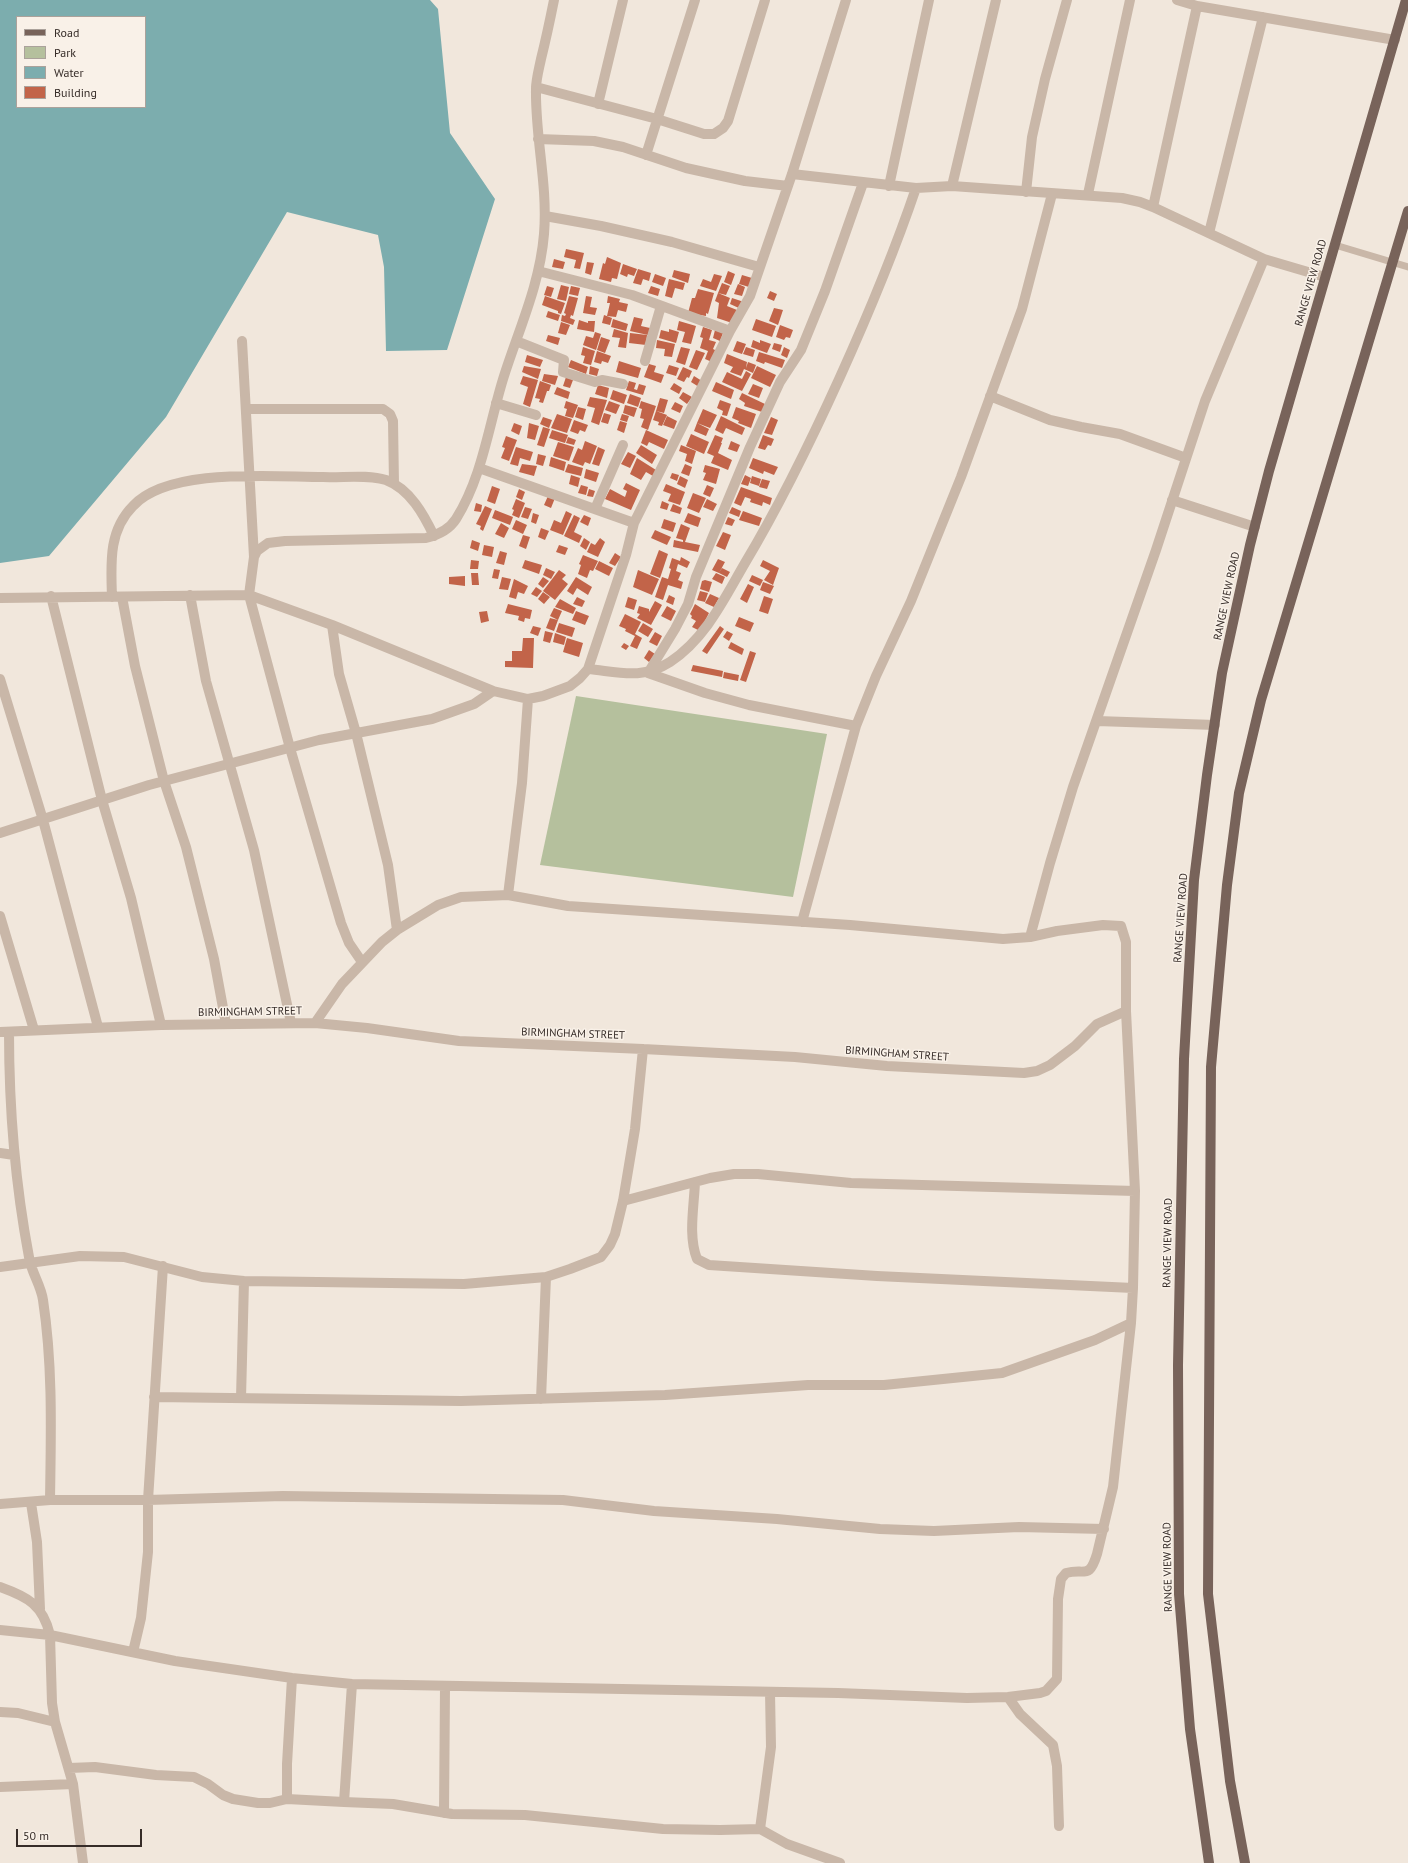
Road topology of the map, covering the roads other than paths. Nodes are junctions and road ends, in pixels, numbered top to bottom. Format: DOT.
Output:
graph roads {
  1 [pos="554,0"];
  2 [pos="623,0"];
  3 [pos="695,0"];
  4 [pos="765,0"];
  5 [pos="846,0"];
  6 [pos="929,0"];
  7 [pos="996,0"];
  8 [pos="1067,0"];
  9 [pos="1130,0"];
  10 [pos="1177,0"];
  11 [pos="1406,0"];
  12 [pos="1197,6"];
  13 [pos="1263,17"];
  14 [pos="1395,40"];
  15 [pos="536,87"];
  16 [pos="598,104"];
  17 [pos="657,119"];
  18 [pos="538,138"];
  19 [pos="646,155"];
  20 [pos="792,174"];
  21 [pos="863,182"];
  22 [pos="788,186"];
  23 [pos="889,186"];
  24 [pos="952,186"];
  25 [pos="916,188"];
  26 [pos="1026,192"];
  27 [pos="1052,194"];
  28 [pos="1088,194"];
  29 [pos="1153,207"];
  30 [pos="1408,211"];
  31 [pos="545,216"];
  32 [pos="1209,233"];
  33 [pos="1335,245"];
  34 [pos="1264,259"];
  35 [pos="1393,263"];
  36 [pos="759,267"];
  37 [pos="1408,267"];
  38 [pos="538,271"];
  39 [pos="1325,277"];
  40 [pos="662,306"];
  41 [pos="730,331"];
  42 [pos="242,341"];
  43 [pos="516,341"];
  44 [pos="645,361"];
  45 [pos="622,384"];
  46 [pos="990,396"];
  47 [pos="496,403"];
  48 [pos="246,410"];
  49 [pos="536,415"];
  50 [pos="623,445"];
  51 [pos="1186,458"];
  52 [pos="479,468"];
  53 [pos="249,476"];
  54 [pos="394,484"];
  55 [pos="1172,500"];
  56 [pos="595,510"];
  57 [pos="634,523"];
  58 [pos="1255,527"];
  59 [pos="434,536"];
  60 [pos="254,557"];
  61 [pos="190,595"];
  62 [pos="249,595"];
  63 [pos="51,596"];
  64 [pos="117,597"];
  65 [pos="0,598"];
  66 [pos="332,625"];
  67 [pos="588,669"];
  68 [pos="648,673"];
  69 [pos="0,679"];
  70 [pos="493,691"];
  71 [pos="528,698"];
  72 [pos="1096,721"];
  73 [pos="1215,725"];
  74 [pos="856,726"];
  75 [pos="356,733"];
  76 [pos="290,748"];
  77 [pos="229,764"];
  78 [pos="164,781"];
  79 [pos="102,800"];
  80 [pos="43,820"];
  81 [pos="0,833"];
  82 [pos="508,895"];
  83 [pos="0,916"];
  84 [pos="802,922"];
  85 [pos="398,930"];
  86 [pos="1030,937"];
  87 [pos="362,962"];
  88 [pos="1126,1011"];
  89 [pos="291,1023"];
  90 [pos="315,1023"];
  91 [pos="226,1024"];
  92 [pos="161,1025"];
  93 [pos="98,1027"];
  94 [pos="34,1030"];
  95 [pos="4,1032"];
  96 [pos="643,1049"];
  97 [pos="0,1153"];
  98 [pos="14,1155"];
  99 [pos="695,1182"];
  100 [pos="1135,1191"];
  101 [pos="623,1201"];
  102 [pos="30,1263"];
  103 [pos="163,1266"];
  104 [pos="0,1267"];
  105 [pos="546,1277"];
  106 [pos="244,1281"];
  107 [pos="1133,1288"];
  108 [pos="1131,1323"];
  109 [pos="154,1397"];
  110 [pos="241,1398"];
  111 [pos="541,1399"];
  112 [pos="50,1500"];
  113 [pos="148,1500"];
  114 [pos="31,1502"];
  115 [pos="0,1504"];
  116 [pos="1104,1529"];
  117 [pos="0,1587"];
  118 [pos="40,1609"];
  119 [pos="0,1630"];
  120 [pos="50,1635"];
  121 [pos="133,1652"];
  122 [pos="292,1678"];
  123 [pos="352,1684"];
  124 [pos="445,1687"];
  125 [pos="770,1692"];
  126 [pos="1008,1697"];
  127 [pos="0,1712"];
  128 [pos="55,1722"];
  129 [pos="69,1768"];
  130 [pos="73,1784"];
  131 [pos="0,1787"];
  132 [pos="287,1798"];
  133 [pos="344,1802"];
  134 [pos="444,1813"];
  135 [pos="1059,1826"];
  136 [pos="760,1829"];
  137 [pos="83,1863"];
  138 [pos="840,1863"];
  139 [pos="1209,1863"];
  140 [pos="1245,1863"];
  1 -- 15 [label="street"];
  2 -- 16 [label="street"];
  3 -- 17 [label="street"];
  4 -- 17 [label="street"];
  5 -- 20 [label="street"];
  6 -- 23 [label="street"];
  7 -- 24 [label="street"];
  8 -- 26 [label="street"];
  9 -- 28 [label="street"];
  10 -- 12 [label="street"];
  11 -- 14 [label="main road, RANGE VIEW ROAD"];
  12 -- 13 [label="street"];
  12 -- 29 [label="street"];
  13 -- 14 [label="street"];
  13 -- 32 [label="street"];
  14 -- 33 [label="main road, RANGE VIEW ROAD"];
  15 -- 16 [label="street"];
  15 -- 18 [label="street"];
  16 -- 17 [label="street"];
  17 -- 19 [label="street"];
  18 -- 19 [label="street"];
  18 -- 31 [label="street"];
  19 -- 22 [label="street"];
  20 -- 21 [label="street"];
  20 -- 22 [label="street"];
  21 -- 23 [label="street"];
  21 -- 68 [label="street"];
  22 -- 36 [label="street"];
  23 -- 25 [label="street"];
  24 -- 25 [label="street"];
  24 -- 26 [label="street"];
  25 -- 68 [label="street"];
  26 -- 27 [label="street"];
  27 -- 28 [label="street"];
  27 -- 46 [label="street"];
  28 -- 29 [label="street"];
  29 -- 32 [label="street"];
  30 -- 35 [label="main road"];
  31 -- 36 [label="street"];
  31 -- 38 [label="street"];
  32 -- 34 [label="street"];
  33 -- 35 [label="lane"];
  33 -- 39 [label="main road, RANGE VIEW ROAD"];
  34 -- 39 [label="street"];
  34 -- 51 [label="street"];
  35 -- 37 [label="lane"];
  35 -- 140 [label="main road"];
  36 -- 41 [label="street"];
  38 -- 40 [label="street"];
  38 -- 43 [label="street"];
  39 -- 58 [label="main road, RANGE VIEW ROAD"];
  40 -- 41 [label="street"];
  40 -- 44 [label="street"];
  41 -- 57 [label="street"];
  42 -- 48 [label="street"];
  43 -- 45 [label="street"];
  43 -- 47 [label="street"];
  46 -- 51 [label="street"];
  46 -- 74 [label="street"];
  47 -- 49 [label="street"];
  47 -- 52 [label="street"];
  48 -- 53 [label="street"];
  48 -- 54 [label="street"];
  50 -- 56 [label="street"];
  51 -- 55 [label="street"];
  52 -- 56 [label="street"];
  52 -- 59 [label="street"];
  53 -- 54 [label="street"];
  53 -- 60 [label="street"];
  53 -- 64 [label="street"];
  54 -- 59 [label="street"];
  55 -- 58 [label="street"];
  55 -- 72 [label="street"];
  56 -- 57 [label="street"];
  57 -- 67 [label="street"];
  58 -- 73 [label="main road, RANGE VIEW ROAD"];
  59 -- 60 [label="street"];
  60 -- 62 [label="street"];
  61 -- 62 [label="street"];
  61 -- 64 [label="street"];
  61 -- 77 [label="street"];
  62 -- 66 [label="street"];
  62 -- 76 [label="street"];
  63 -- 64 [label="street"];
  63 -- 65 [label="street"];
  63 -- 79 [label="street"];
  64 -- 78 [label="street"];
  66 -- 70 [label="street"];
  66 -- 75 [label="street"];
  67 -- 68 [label="street"];
  67 -- 71 [label="street"];
  68 -- 74 [label="street"];
  69 -- 80 [label="street"];
  70 -- 71 [label="street"];
  70 -- 75 [label="street"];
  71 -- 82 [label="street"];
  72 -- 73 [label="street"];
  72 -- 86 [label="street"];
  73 -- 139 [label="main road, RANGE VIEW ROAD"];
  74 -- 84 [label="street"];
  75 -- 76 [label="street"];
  75 -- 85 [label="street"];
  76 -- 77 [label="street"];
  76 -- 87 [label="street"];
  77 -- 78 [label="street"];
  77 -- 89 [label="street"];
  78 -- 79 [label="street"];
  78 -- 91 [label="street"];
  79 -- 80 [label="street"];
  79 -- 92 [label="street"];
  80 -- 81 [label="street"];
  80 -- 93 [label="street"];
  82 -- 84 [label="street"];
  82 -- 85 [label="street"];
  83 -- 94 [label="street"];
  84 -- 86 [label="street"];
  85 -- 87 [label="street"];
  86 -- 88 [label="street"];
  87 -- 90 [label="street"];
  88 -- 96 [label="street, BIRMINGHAM STREET"];
  88 -- 100 [label="street"];
  89 -- 90 [label="street, BIRMINGHAM STREET"];
  89 -- 91 [label="street, BIRMINGHAM STREET"];
  90 -- 96 [label="street, BIRMINGHAM STREET"];
  91 -- 92 [label="street, BIRMINGHAM STREET"];
  92 -- 93 [label="street, BIRMINGHAM STREET"];
  93 -- 94 [label="street, BIRMINGHAM STREET"];
  94 -- 95 [label="street, BIRMINGHAM STREET"];
  95 -- 98 [label="street"];
  96 -- 101 [label="street"];
  97 -- 98 [label="street"];
  98 -- 102 [label="street"];
  99 -- 100 [label="street"];
  99 -- 101 [label="street"];
  99 -- 107 [label="street"];
  100 -- 107 [label="street"];
  101 -- 105 [label="street"];
  102 -- 103 [label="street"];
  102 -- 104 [label="street"];
  102 -- 112 [label="street"];
  103 -- 106 [label="street"];
  103 -- 109 [label="street"];
  105 -- 106 [label="street"];
  105 -- 111 [label="street"];
  106 -- 110 [label="street"];
  107 -- 108 [label="street"];
  108 -- 111 [label="street"];
  108 -- 116 [label="street"];
  109 -- 110 [label="street"];
  109 -- 113 [label="street"];
  110 -- 111 [label="street"];
  112 -- 113 [label="street"];
  112 -- 114 [label="street"];
  113 -- 116 [label="street"];
  113 -- 121 [label="street"];
  114 -- 115 [label="street"];
  114 -- 118 [label="street"];
  116 -- 126 [label="street"];
  117 -- 118 [label="street"];
  118 -- 120 [label="street"];
  119 -- 120 [label="street"];
  120 -- 121 [label="street"];
  120 -- 128 [label="street"];
  121 -- 122 [label="street"];
  122 -- 123 [label="street"];
  122 -- 132 [label="street"];
  123 -- 124 [label="street"];
  123 -- 133 [label="street"];
  124 -- 125 [label="street"];
  124 -- 134 [label="street"];
  125 -- 126 [label="street"];
  125 -- 136 [label="street"];
  126 -- 135 [label="street"];
  127 -- 128 [label="street"];
  128 -- 129 [label="street"];
  129 -- 130 [label="street"];
  129 -- 132 [label="street"];
  130 -- 131 [label="street"];
  130 -- 137 [label="street"];
  132 -- 133 [label="street"];
  133 -- 134 [label="street"];
  134 -- 136 [label="street"];
  136 -- 138 [label="street"];
}
